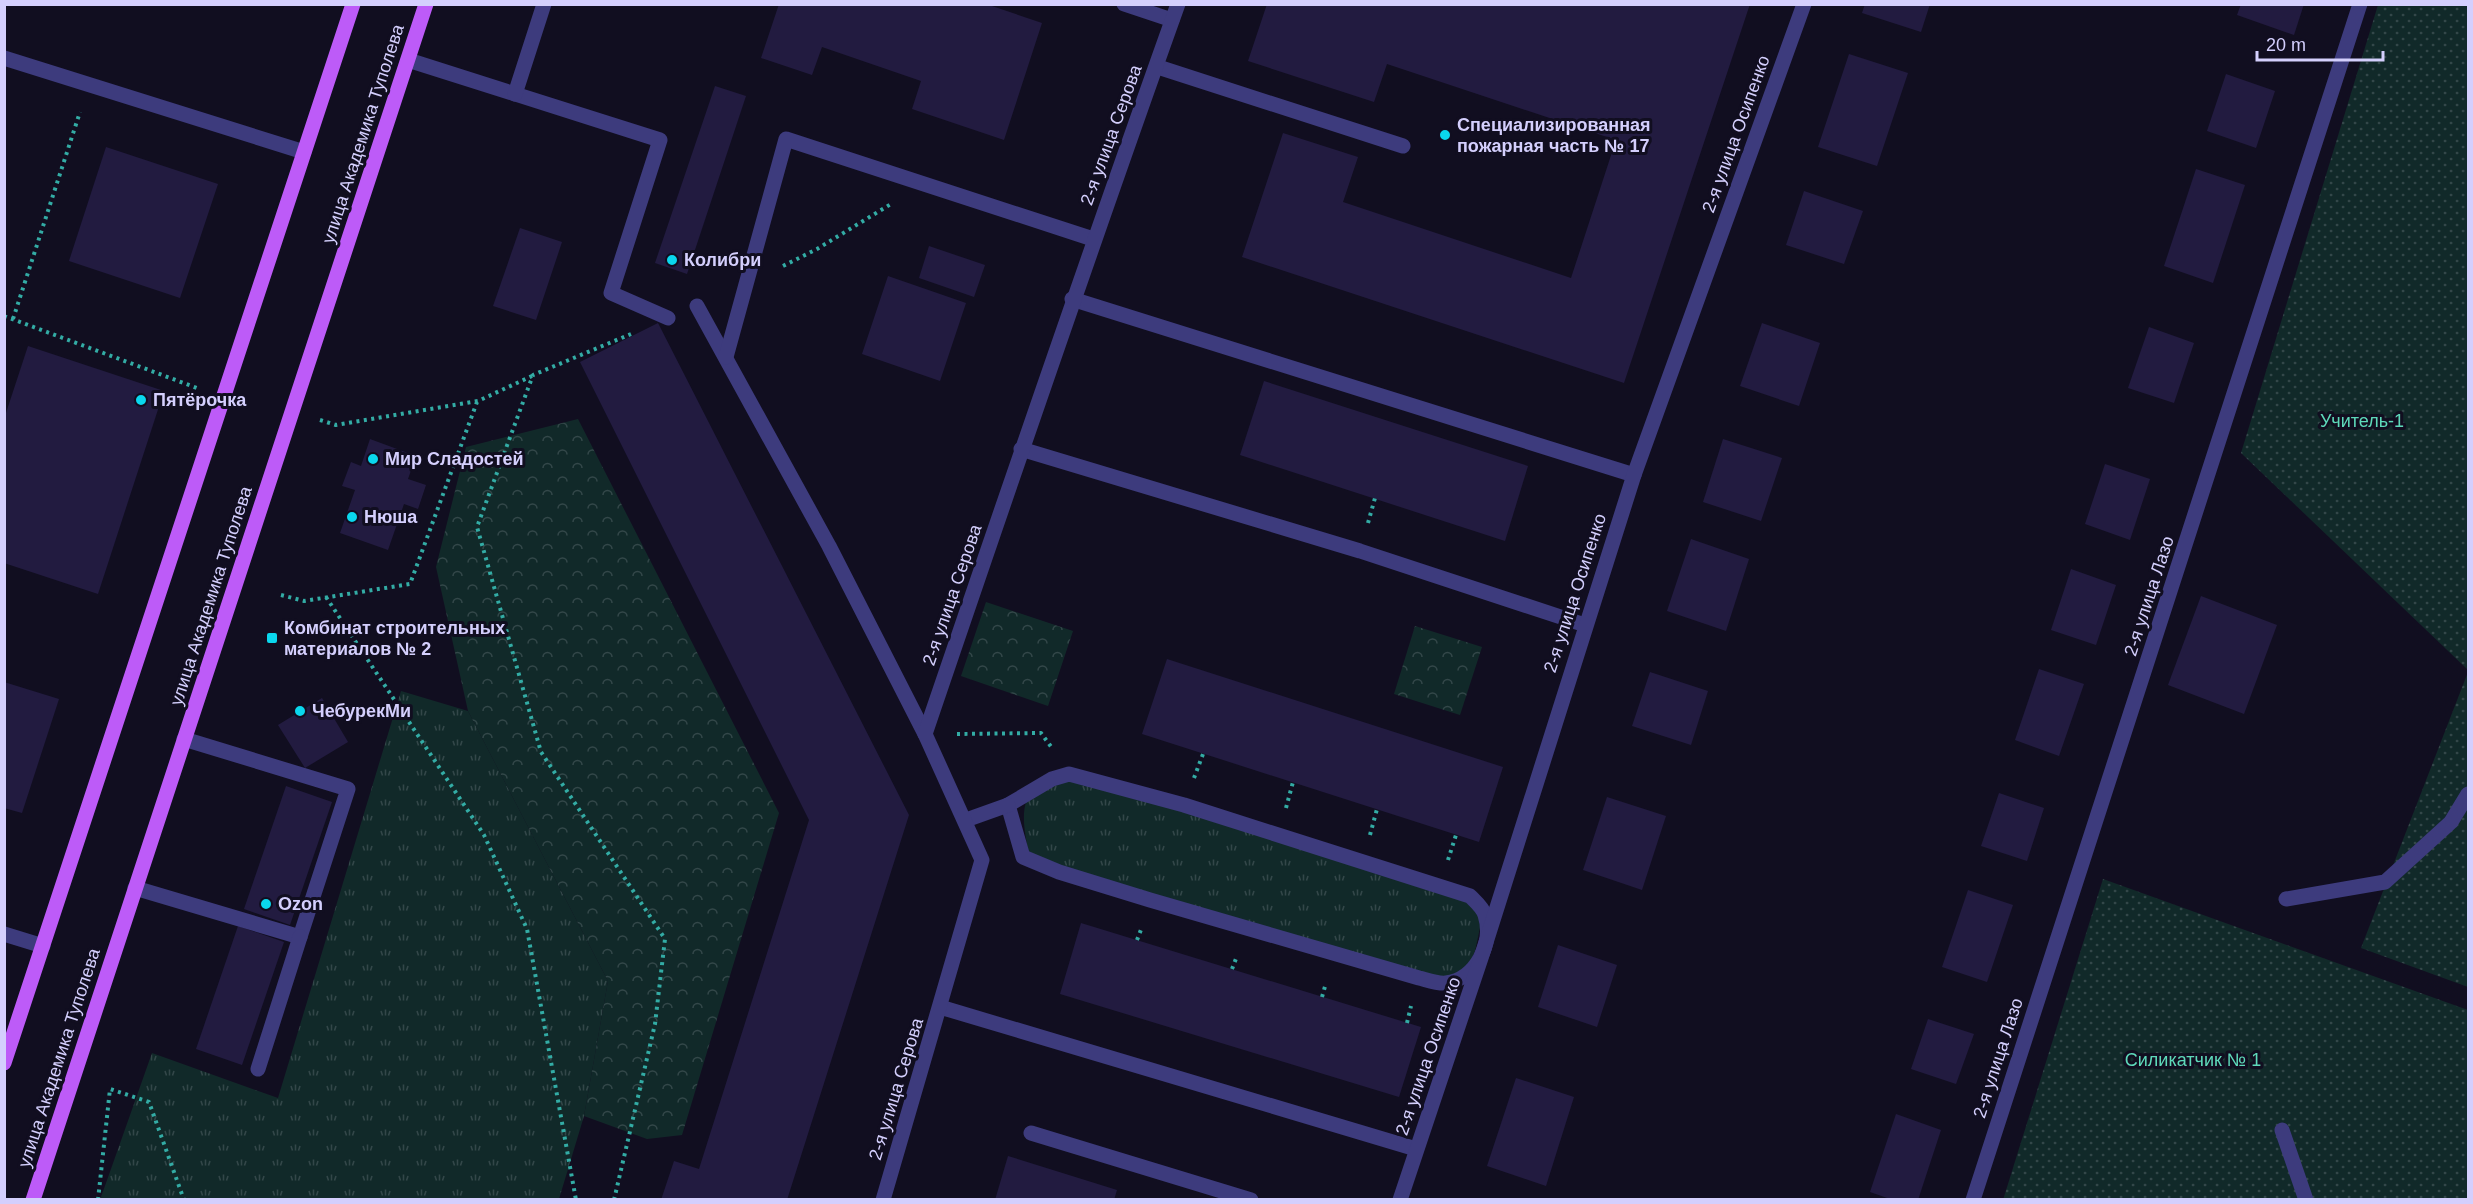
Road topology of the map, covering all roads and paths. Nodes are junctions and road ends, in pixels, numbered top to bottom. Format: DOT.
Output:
graph roads {
  1 [pos="352,4"];
  2 [pos="426,4"];
  3 [pos="544,4"];
  4 [pos="1124,4"];
  5 [pos="1178,4"];
  6 [pos="1804,4"];
  7 [pos="2360,4"];
  8 [pos="1172,20"];
  9 [pos="4,58"];
  10 [pos="408,60"];
  11 [pos="1158,67"];
  12 [pos="88,86"];
  13 [pos="515,94"];
  14 [pos="1403,146"];
  15 [pos="304,152"];
  16 [pos="902,208"];
  17 [pos="1093,239"];
  18 [pos="746,282"];
  19 [pos="1072,299"];
  20 [pos="697,306"];
  21 [pos="668,318"];
  22 [pos="13,319"];
  23 [pos="726,357"];
  24 [pos="478,401"];
  25 [pos="1022,449"];
  26 [pos="1634,476"];
  27 [pos="281,595"];
  28 [pos="326,597"];
  29 [pos="1585,625"];
  30 [pos="926,734"];
  31 [pos="184,739"];
  32 [pos="1069,774"];
  33 [pos="2469,794"];
  34 [pos="1008,805"];
  35 [pos="966,820"];
  36 [pos="135,888"];
  37 [pos="2286,899"];
  38 [pos="4,934"];
  39 [pos="300,937"];
  40 [pos="43,946"];
  41 [pos="1481,958"];
  42 [pos="940,1007"];
  43 [pos="4,1063"];
  44 [pos="258,1069"];
  45 [pos="2282,1130"];
  46 [pos="1031,1132"];
  47 [pos="1416,1149"];
  48 [pos="33,1200"];
  49 [pos="98,1200"];
  50 [pos="184,1200"];
  51 [pos="576,1200"];
  52 [pos="614,1200"];
  53 [pos="883,1200"];
  54 [pos="1251,1200"];
  55 [pos="1400,1200"];
  56 [pos="1972,1200"];
  57 [pos="2306,1200"];
  1 -- 15 [label="main road"];
  2 -- 10 [label="main road, улица Академика Туполева"];
  3 -- 13 [label="street"];
  4 -- 8 [label="street"];
  5 -- 8 [label="street, 2-я улица Серова"];
  6 -- 26 [label="street, 2-я улица Осипенко"];
  7 -- 56 [label="street, 2-я улица Лазо"];
  8 -- 11 [label="street, 2-я улица Серова"];
  9 -- 12 [label="street"];
  10 -- 13 [label="street"];
  10 -- 31 [label="main road, улица Академика Туполева"];
  11 -- 14 [label="street"];
  11 -- 17 [label="street, 2-я улица Серова"];
  12 -- 15 [label="street"];
  12 -- 22 [label="path"];
  13 -- 21 [label="street"];
  15 -- 40 [label="main road"];
  16 -- 18 [label="path"];
  17 -- 18 [label="street"];
  17 -- 19 [label="street, 2-я улица Серова"];
  18 -- 23 [label="street"];
  19 -- 25 [label="street, 2-я улица Серова"];
  19 -- 26 [label="street"];
  20 -- 23 [label="street"];
  21 -- 52 [label="path"];
  23 -- 30 [label="street"];
  24 -- 28 [label="path"];
  25 -- 29 [label="street"];
  25 -- 30 [label="street, 2-я улица Серова"];
  26 -- 29 [label="street, 2-я улица Осипенко"];
  27 -- 28 [label="path"];
  28 -- 51 [label="path"];
  29 -- 41 [label="street, 2-я улица Осипенко"];
  30 -- 32 [label="path"];
  30 -- 35 [label="street, 2-я улица Серова"];
  31 -- 36 [label="main road, улица Академика Туполева"];
  31 -- 39 [label="street"];
  32 -- 34 [label="street"];
  32 -- 41 [label="street"];
  33 -- 37 [label="street"];
  34 -- 35 [label="street"];
  34 -- 41 [label="street"];
  35 -- 42 [label="street, 2-я улица Серова"];
  36 -- 39 [label="street"];
  36 -- 48 [label="main road, улица Академика Туполева"];
  38 -- 40 [label="street"];
  39 -- 44 [label="street"];
  40 -- 43 [label="main road"];
  41 -- 47 [label="street, 2-я улица Осипенко"];
  42 -- 47 [label="street"];
  42 -- 53 [label="street, 2-я улица Серова"];
  45 -- 57 [label="street"];
  46 -- 54 [label="street"];
  47 -- 55 [label="street, 2-я улица Осипенко"];
  49 -- 50 [label="path"];
}
